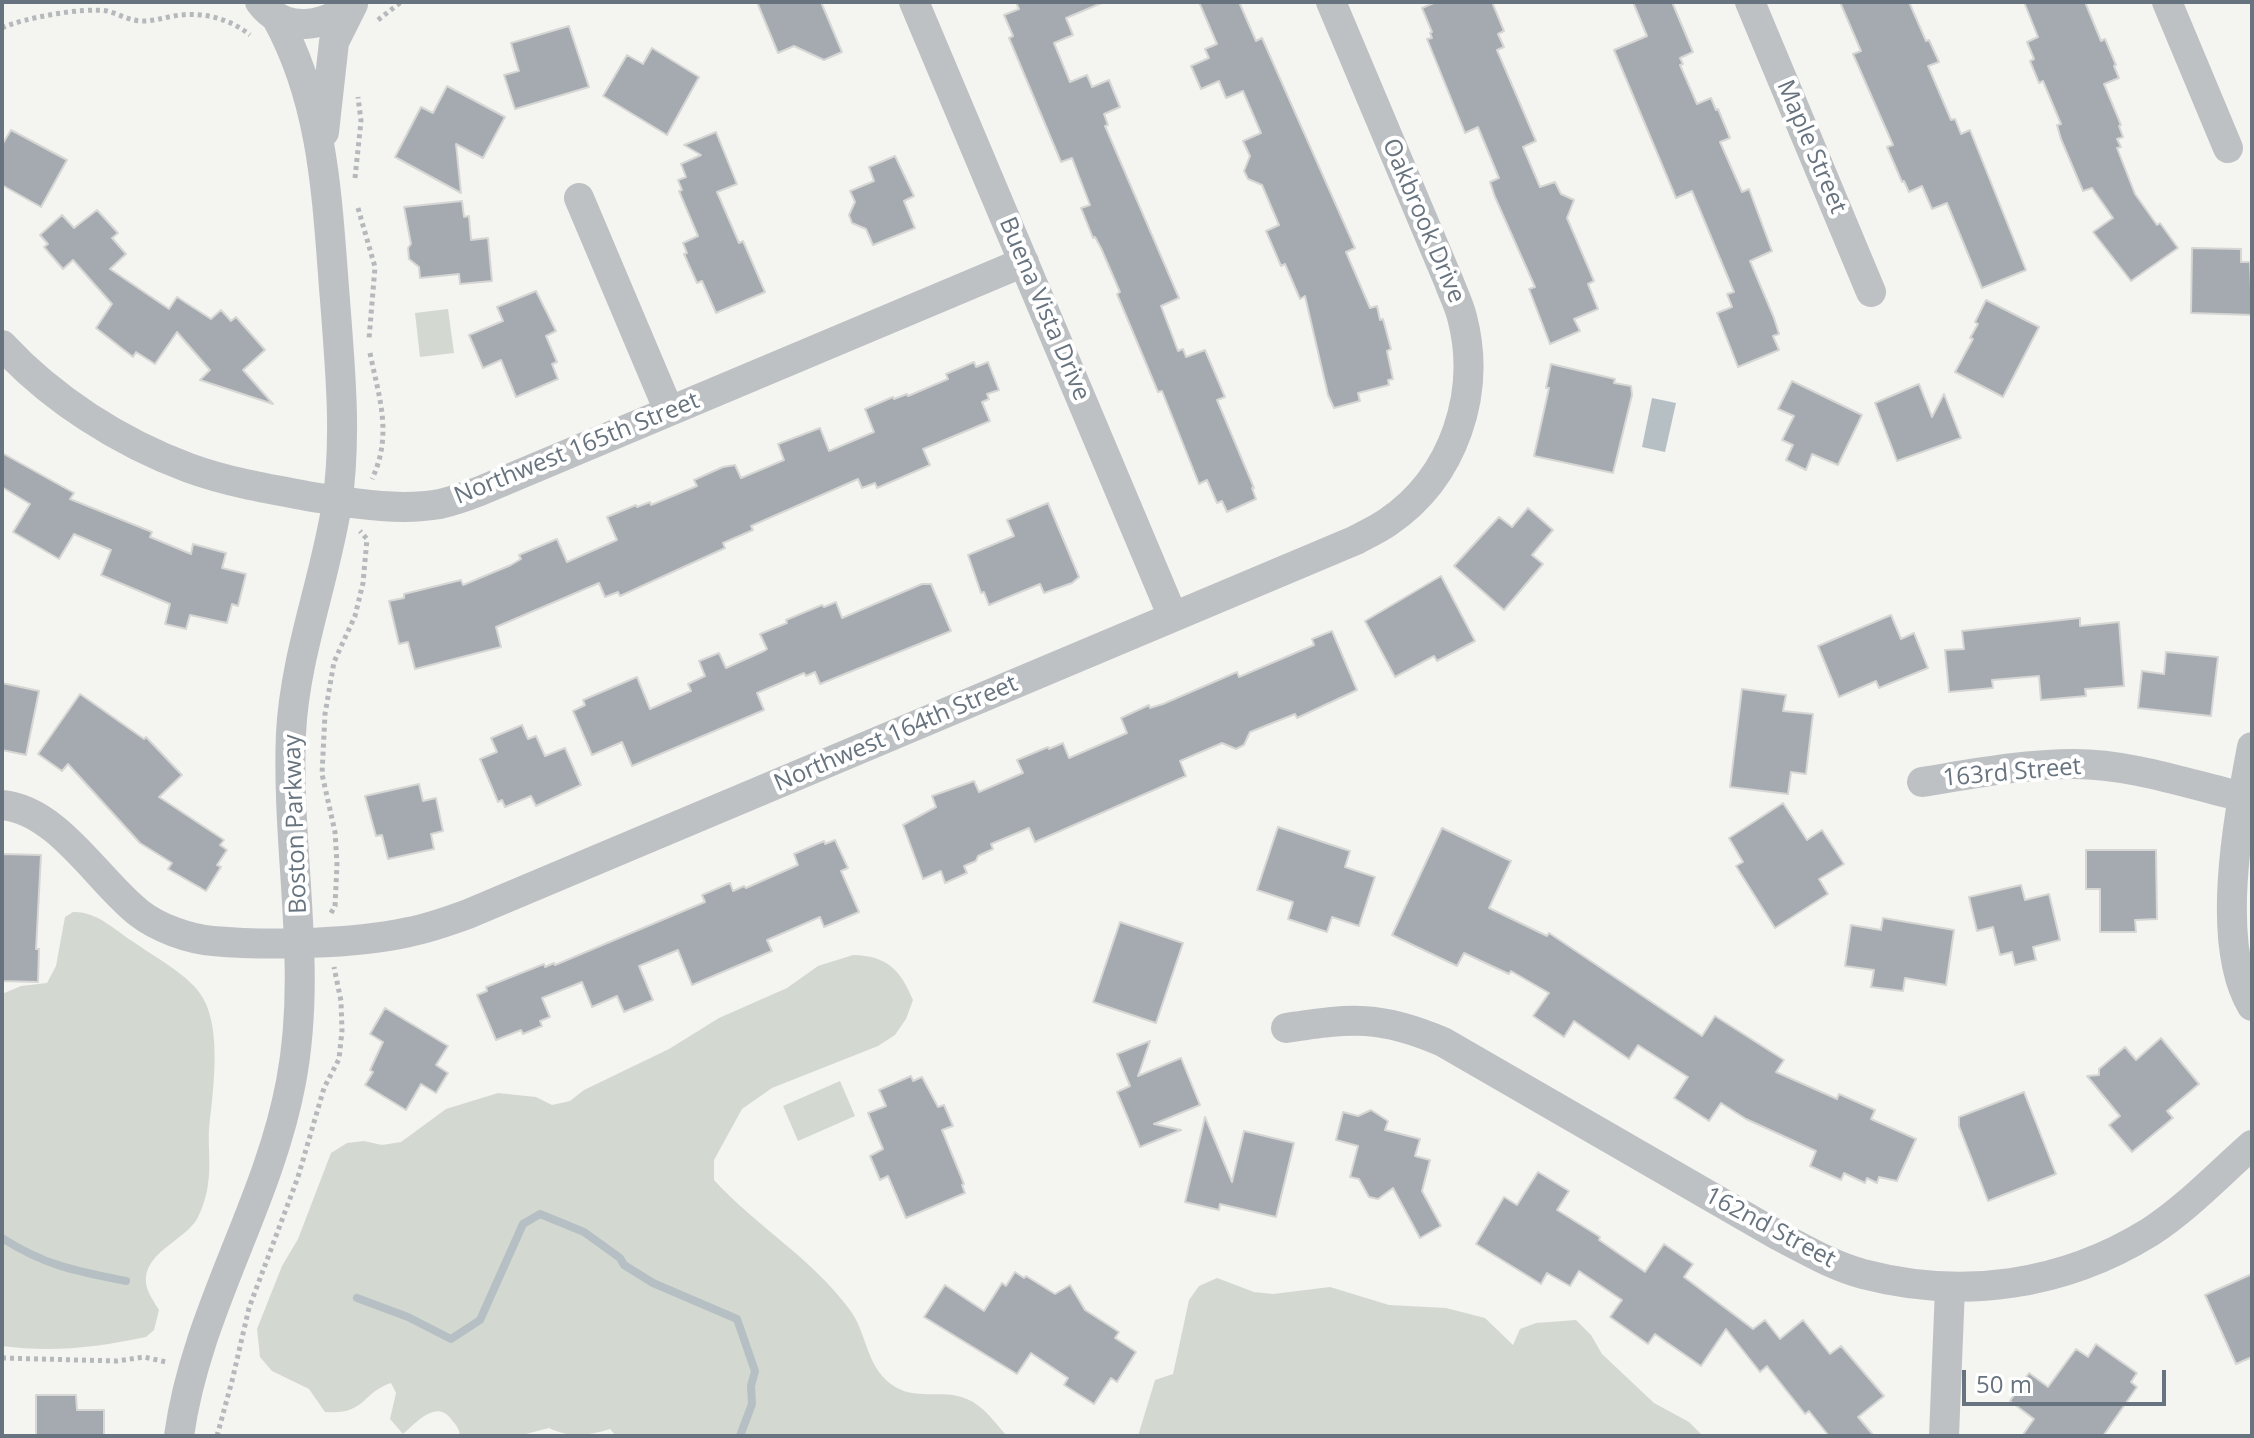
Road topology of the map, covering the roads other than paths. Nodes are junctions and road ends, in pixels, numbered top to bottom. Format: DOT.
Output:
graph roads {
  1 [pos="914,2"];
  2 [pos="1331,2"];
  3 [pos="1750,2"];
  4 [pos="2167,2"];
  5 [pos="354,3"];
  6 [pos="263,7"];
  7 [pos="2228,148"];
  8 [pos="322,150"];
  9 [pos="579,198"];
  10 [pos="1024,262"];
  11 [pos="1871,292"];
  12 [pos="2,345"];
  13 [pos="669,411"];
  14 [pos="1451,448"];
  15 [pos="351,502"];
  16 [pos="1173,617"];
  17 [pos="2252,747"];
  18 [pos="1922,782"];
  19 [pos="2243,797"];
  20 [pos="2,805"];
  21 [pos="300,942"];
  22 [pos="2252,1006"];
  23 [pos="1286,1028"];
  24 [pos="2252,1145"];
  25 [pos="1950,1288"];
  26 [pos="179,1436"];
  27 [pos="1944,1436"];
  1 -- 10 [label="street, Buena Vista Drive"];
  2 -- 14 [label="street, Oakbrook Drive"];
  3 -- 11 [label="street, Maple Street"];
  4 -- 7 [label="street"];
  5 -- 6 [label="street"];
  5 -- 8 [label="street, Boston Parkway"];
  6 -- 8 [label="street, Boston Parkway"];
  8 -- 15 [label="street, Boston Parkway"];
  9 -- 13 [label="street"];
  10 -- 13 [label="street, Northwest 165th Street"];
  10 -- 16 [label="street, Buena Vista Drive"];
  12 -- 15 [label="street, Northwest 165th Street"];
  13 -- 15 [label="street, Northwest 165th Street"];
  14 -- 16 [label="street, Northwest 164th Street"];
  15 -- 21 [label="street, Boston Parkway"];
  16 -- 21 [label="street, Northwest 164th Street"];
  17 -- 19 [label="street"];
  18 -- 19 [label="street, 163rd Street"];
  19 -- 22 [label="street"];
  20 -- 21 [label="street, Northwest 164th Street"];
  21 -- 26 [label="street, Boston Parkway"];
  23 -- 25 [label="street, 162nd Street"];
  24 -- 25 [label="street, 162nd Street"];
  25 -- 27 [label="street"];
}
